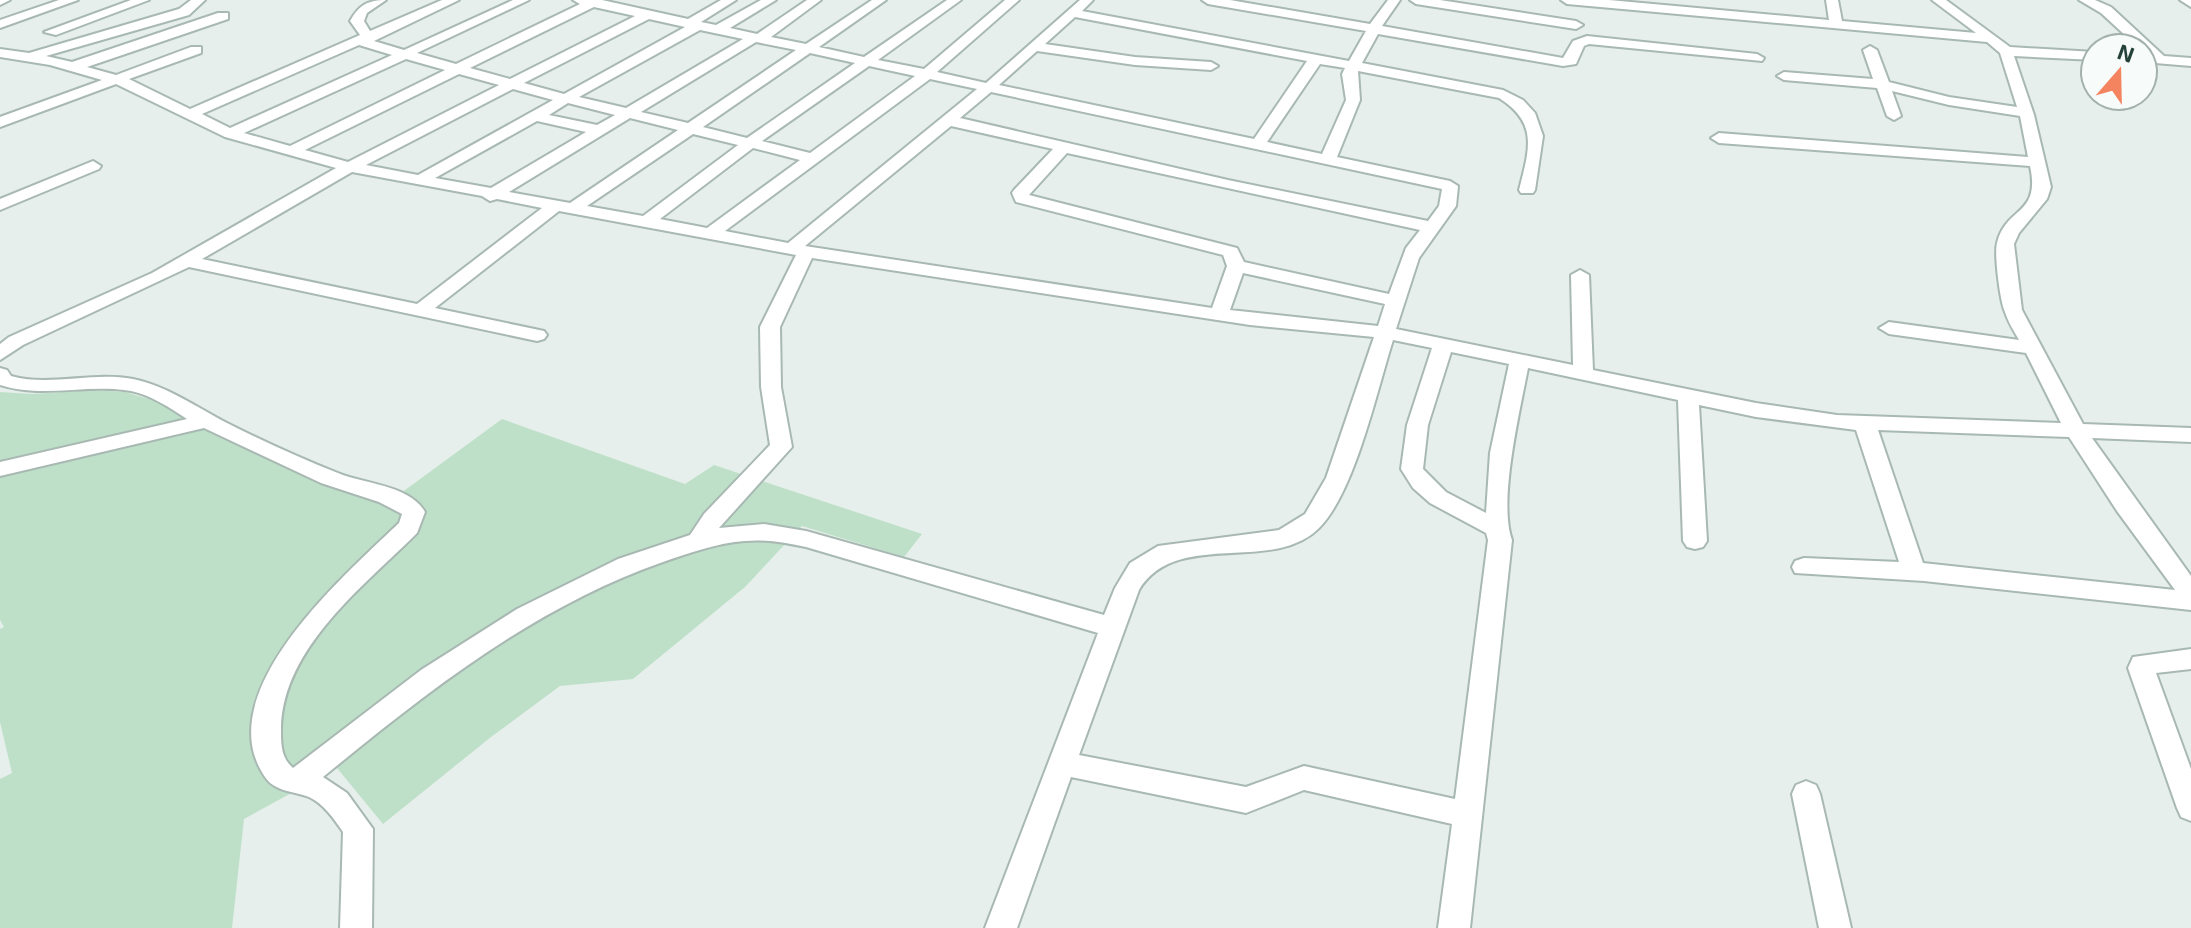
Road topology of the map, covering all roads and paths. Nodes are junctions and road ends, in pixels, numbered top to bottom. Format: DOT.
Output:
graph roads {
  1 [pos="72,0"];
  2 [pos="143,0"];
  3 [pos="199,0"];
  4 [pos="380,0"];
  5 [pos="453,0"];
  6 [pos="523,0"];
  7 [pos="730,0"];
  8 [pos="846,0"];
  9 [pos="955,0"];
  10 [pos="1013,0"];
  11 [pos="1087,0"];
  12 [pos="1208,0"];
  13 [pos="1394,0"];
  14 [pos="1416,0"];
  15 [pos="1519,0"];
  16 [pos="1752,0"];
  17 [pos="1832,0"];
  18 [pos="1938,0"];
  19 [pos="2085,0"];
  20 [pos="2186,0"];
  21 [pos="590,1"];
  22 [pos="764,1"];
  23 [pos="1573,1"];
  24 [pos="658,2"];
  25 [pos="877,2"];
  26 [pos="2191,3"];
  27 [pos="809,4"];
  28 [pos="1074,13"];
  29 [pos="644,14"];
  30 [pos="223,16"];
  31 [pos="1514,16"];
  32 [pos="1756,19"];
  33 [pos="0,24"];
  34 [pos="693,25"];
  35 [pos="1576,25"];
  36 [pos="1837,26"];
  37 [pos="717,30"];
  38 [pos="1373,30"];
  39 [pos="51,32"];
  40 [pos="1513,34"];
  41 [pos="756,38"];
  42 [pos="365,41"];
  43 [pos="1580,42"];
  44 [pos="1999,45"];
  45 [pos="1036,47"];
  46 [pos="811,49"];
  47 [pos="196,50"];
  48 [pos="1870,50"];
  49 [pos="0,53"];
  50 [pos="2079,54"];
  51 [pos="407,55"];
  52 [pos="29,56"];
  53 [pos="1757,58"];
  54 [pos="1315,60"];
  55 [pos="2160,60"];
  56 [pos="869,62"];
  57 [pos="2191,62"];
  58 [pos="75,66"];
  59 [pos="1211,66"];
  60 [pos="1353,67"];
  61 [pos="456,69"];
  62 [pos="926,75"];
  63 [pos="1784,76"];
  64 [pos="119,80"];
  65 [pos="510,84"];
  66 [pos="1881,84"];
  67 [pos="988,88"];
  68 [pos="568,98"];
  69 [pos="628,111"];
  70 [pos="2026,113"];
  71 [pos="188,115"];
  72 [pos="535,116"];
  73 [pos="1894,116"];
  74 [pos="947,120"];
  75 [pos="0,122"];
  76 [pos="689,127"];
  77 [pos="597,130"];
  78 [pos="230,134"];
  79 [pos="1719,138"];
  80 [pos="751,142"];
  81 [pos="1257,146"];
  82 [pos="1064,147"];
  83 [pos="289,152"];
  84 [pos="812,158"];
  85 [pos="1327,162"];
  86 [pos="2038,162"];
  87 [pos="93,166"];
  88 [pos="350,167"];
  89 [pos="418,181"];
  90 [pos="1527,190"];
  91 [pos="490,196"];
  92 [pos="0,205"];
  93 [pos="561,208"];
  94 [pos="645,223"];
  95 [pos="1430,227"];
  96 [pos="710,234"];
  97 [pos="799,250"];
  98 [pos="186,261"];
  99 [pos="1236,266"];
  100 [pos="1580,275"];
  101 [pos="1397,301"];
  102 [pos="421,310"];
  103 [pos="1219,314"];
  104 [pos="1889,328"];
  105 [pos="1388,333"];
  106 [pos="537,335"];
  107 [pos="1444,343"];
  108 [pos="2031,348"];
  109 [pos="1,357"];
  110 [pos="1520,360"];
  111 [pos="1583,374"];
  112 [pos="1688,397"];
  113 [pos="206,421"];
  114 [pos="1865,424"];
  115 [pos="2076,431"];
  116 [pos="2191,435"];
  117 [pos="0,469"];
  118 [pos="1496,528"];
  119 [pos="699,541"];
  120 [pos="1695,541"];
  121 [pos="1804,567"];
  122 [pos="1914,571"];
  123 [pos="2191,594"];
  124 [pos="2191,601"];
  125 [pos="1112,627"];
  126 [pos="2191,659"];
  127 [pos="1064,764"];
  128 [pos="296,782"];
  129 [pos="1806,794"];
  130 [pos="2191,808"];
  131 [pos="1467,815"];
  132 [pos="356,928"];
  133 [pos="1001,928"];
  134 [pos="1454,928"];
  135 [pos="1835,928"];
  1 -- 33 [label="street"];
  2 -- 39 [label="street"];
  3 -- 52 [label="street"];
  4 -- 42 [label="street"];
  5 -- 42 [label="street"];
  6 -- 51 [label="street"];
  7 -- 34 [label="street"];
  8 -- 25 [label="street"];
  9 -- 56 [label="street"];
  10 -- 62 [label="street"];
  11 -- 28 [label="street"];
  12 -- 38 [label="street"];
  13 -- 38 [label="street"];
  14 -- 31 [label="street"];
  15 -- 31 [label="street"];
  16 -- 32 [label="street"];
  17 -- 36 [label="street"];
  18 -- 44 [label="street"];
  19 -- 55 [label="street"];
  20 -- 26 [label="street"];
  21 -- 29 [label="street"];
  21 -- 61 [label="street"];
  22 -- 27 [label="street"];
  22 -- 37 [label="street"];
  23 -- 32 [label="street"];
  23 -- 35 [label="street"];
  24 -- 29 [label="street"];
  25 -- 46 [label="street"];
  27 -- 41 [label="street"];
  28 -- 45 [label="street"];
  28 -- 54 [label="street"];
  29 -- 34 [label="street"];
  29 -- 65 [label="street"];
  30 -- 58 [label="street"];
  31 -- 35 [label="street"];
  31 -- 40 [label="street"];
  32 -- 36 [label="street"];
  34 -- 37 [label="street"];
  34 -- 68 [label="street"];
  35 -- 43 [label="street"];
  36 -- 44 [label="street"];
  37 -- 41 [label="street"];
  38 -- 43 [label="street"];
  38 -- 60 [label="street"];
  41 -- 46 [label="street"];
  41 -- 69 [label="street"];
  42 -- 51 [label="street"];
  42 -- 71 [label="street"];
  43 -- 53 [label="street"];
  44 -- 50 [label="street"];
  44 -- 70 [label="street"];
  45 -- 59 [label="street"];
  45 -- 67 [label="street"];
  46 -- 56 [label="street"];
  46 -- 76 [label="street"];
  47 -- 64 [label="street"];
  48 -- 66 [label="street"];
  49 -- 52 [label="street"];
  51 -- 61 [label="street"];
  51 -- 78 [label="street"];
  52 -- 58 [label="street"];
  54 -- 60 [label="street"];
  54 -- 81 [label="street"];
  55 -- 57 [label="street"];
  56 -- 62 [label="street"];
  56 -- 80 [label="street"];
  58 -- 64 [label="street"];
  60 -- 85 [label="street"];
  60 -- 90 [label="street"];
  61 -- 65 [label="street"];
  61 -- 83 [label="street"];
  62 -- 67 [label="street"];
  62 -- 84 [label="street"];
  63 -- 66 [label="street"];
  64 -- 71 [label="street"];
  64 -- 75 [label="street"];
  65 -- 68 [label="street"];
  65 -- 88 [label="street"];
  66 -- 70 [label="street"];
  66 -- 73 [label="street"];
  67 -- 74 [label="street"];
  67 -- 81 [label="street"];
  68 -- 69 [label="street"];
  68 -- 72 [label="street"];
  69 -- 76 [label="street"];
  69 -- 77 [label="street"];
  70 -- 86 [label="street"];
  71 -- 78 [label="street"];
  72 -- 77 [label="street"];
  72 -- 89 [label="street"];
  74 -- 82 [label="street"];
  74 -- 97 [label="street"];
  76 -- 80 [label="street"];
  76 -- 93 [label="street"];
  77 -- 91 [label="street"];
  78 -- 83 [label="street"];
  79 -- 86 [label="street"];
  80 -- 84 [label="street"];
  80 -- 94 [label="street"];
  81 -- 85 [label="street"];
  82 -- 95 [label="street"];
  82 -- 99 [label="street"];
  83 -- 88 [label="street"];
  84 -- 96 [label="street"];
  85 -- 95 [label="street"];
  86 -- 108 [label="street"];
  87 -- 92 [label="street"];
  88 -- 89 [label="street"];
  88 -- 98 [label="street"];
  89 -- 91 [label="street"];
  91 -- 93 [label="street"];
  93 -- 94 [label="street"];
  93 -- 102 [label="street"];
  94 -- 96 [label="street"];
  95 -- 101 [label="street"];
  96 -- 97 [label="street"];
  97 -- 103 [label="street"];
  97 -- 119 [label="street"];
  98 -- 102 [label="street"];
  98 -- 109 [label="street"];
  99 -- 101 [label="street"];
  99 -- 103 [label="street"];
  100 -- 111 [label="street"];
  101 -- 105 [label="street"];
  102 -- 106 [label="street"];
  103 -- 105 [label="street"];
  104 -- 108 [label="street"];
  105 -- 107 [label="street"];
  105 -- 125 [label="street"];
  107 -- 110 [label="street"];
  107 -- 118 [label="street"];
  108 -- 115 [label="street"];
  109 -- 113 [label="street"];
  110 -- 111 [label="street"];
  110 -- 118 [label="street"];
  111 -- 112 [label="street"];
  112 -- 114 [label="street"];
  112 -- 120 [label="street"];
  113 -- 117 [label="street"];
  113 -- 128 [label="street"];
  114 -- 115 [label="street"];
  114 -- 122 [label="street"];
  115 -- 116 [label="street"];
  115 -- 123 [label="street"];
  118 -- 131 [label="street"];
  119 -- 125 [label="street"];
  119 -- 128 [label="street"];
  121 -- 122 [label="street"];
  122 -- 124 [label="street"];
  125 -- 127 [label="street"];
  126 -- 130 [label="street"];
  127 -- 131 [label="street"];
  127 -- 133 [label="street"];
  128 -- 132 [label="street"];
  129 -- 135 [label="street"];
  131 -- 134 [label="street"];
}
